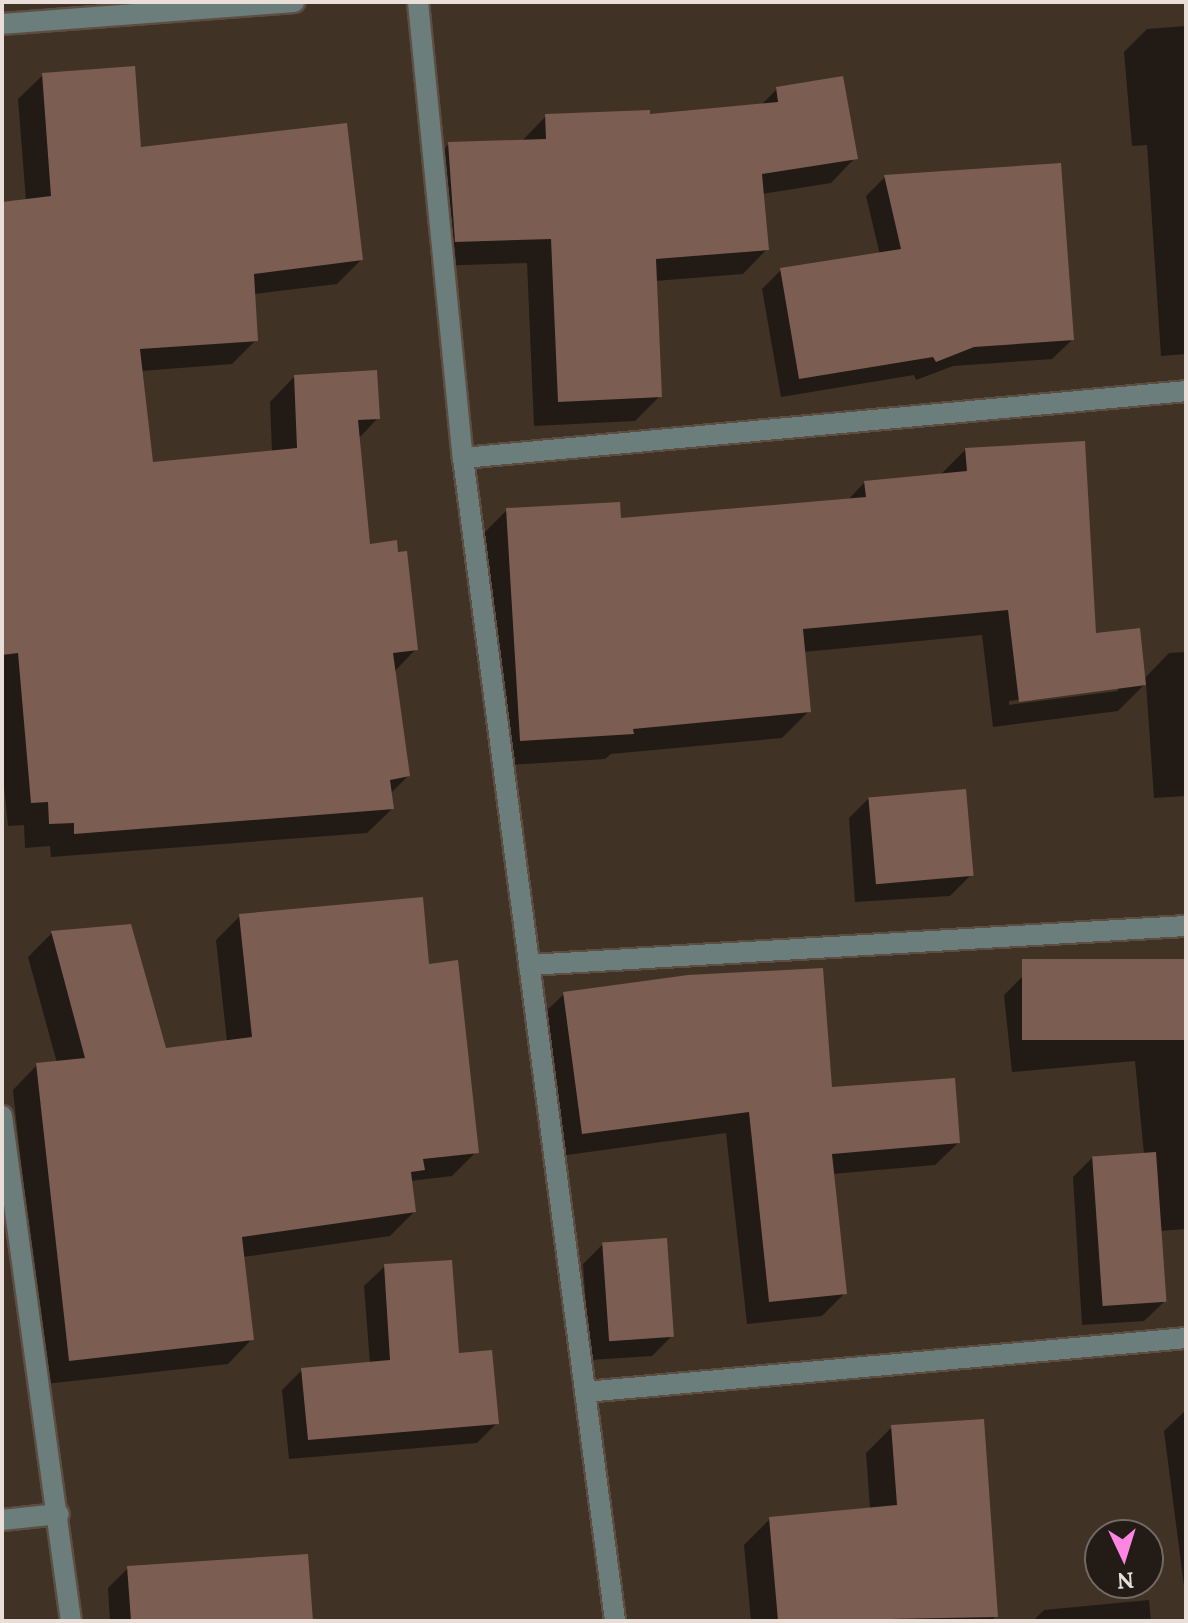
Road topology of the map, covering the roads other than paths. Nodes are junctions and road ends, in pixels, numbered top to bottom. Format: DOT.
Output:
graph roads {
  1 [pos="294,2"];
  2 [pos="418,2"];
  3 [pos="2,24"];
  4 [pos="1186,391"];
  5 [pos="463,458"];
  6 [pos="1186,926"];
  7 [pos="529,965"];
  8 [pos="2,1116"];
  9 [pos="1186,1338"];
  10 [pos="585,1392"];
  11 [pos="59,1514"];
  12 [pos="2,1520"];
  13 [pos="71,1621"];
  14 [pos="615,1621"];
  1 -- 3 [label="street"];
  2 -- 5 [label="street"];
  4 -- 5 [label="street"];
  5 -- 7 [label="street"];
  6 -- 7 [label="street"];
  7 -- 10 [label="street"];
  8 -- 11 [label="street"];
  9 -- 10 [label="street"];
  10 -- 14 [label="street"];
  11 -- 12 [label="street"];
  11 -- 13 [label="street"];
}
